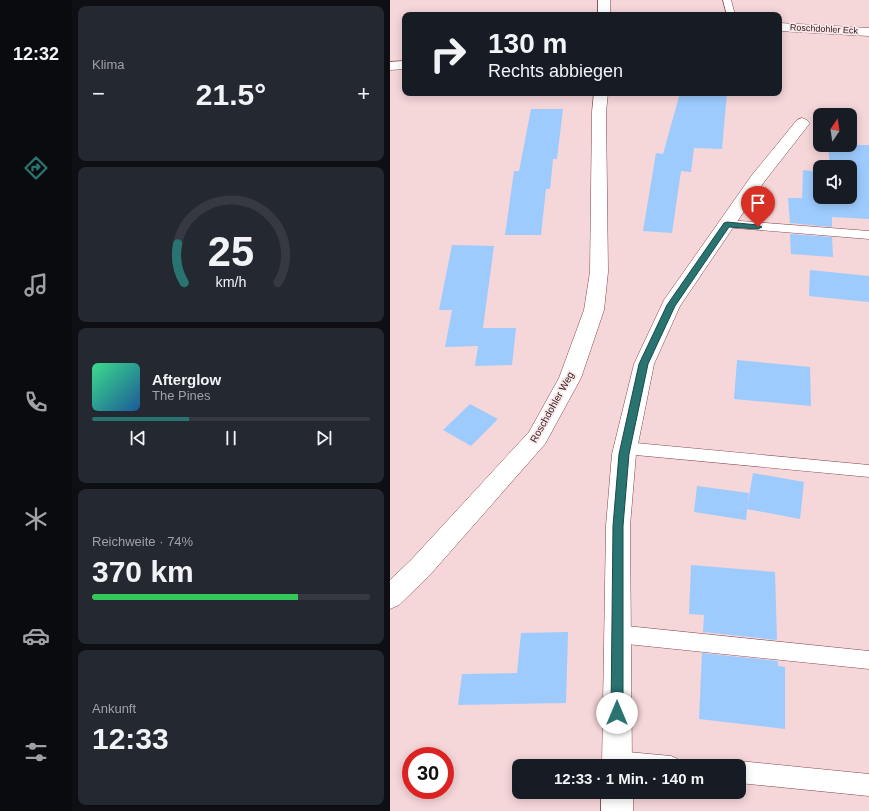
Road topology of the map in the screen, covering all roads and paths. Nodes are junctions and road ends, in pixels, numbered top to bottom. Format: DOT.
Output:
graph roads {
  1 [pos="604,0"];
  2 [pos="727,0"];
  3 [pos="604,12"];
  4 [pos="730,12"];
  5 [pos="782,27"];
  6 [pos="869,32"];
  7 [pos="402,65"];
  8 [pos="390,66"];
  9 [pos="601,96"];
  10 [pos="802,122"];
  11 [pos="727,224"];
  12 [pos="869,235"];
  13 [pos="625,448"];
  14 [pos="869,471"];
  15 [pos="390,597"];
  16 [pos="618,634"];
  17 [pos="869,660"];
  18 [pos="617,759"];
  19 [pos="746,773"];
  20 [pos="869,785"];
  21 [pos="617,799"];
  22 [pos="617,811"];
  1 -- 3 [label="street"];
  2 -- 4 [label="lane"];
  5 -- 6 [label="street, Roschdohler Eck"];
  7 -- 8 [label="street"];
  9 -- 15 [label="street, Roschdohler Weg"];
  10 -- 11 [label="street"];
  11 -- 12 [label="lane"];
  11 -- 13 [label="street"];
  13 -- 14 [label="lane"];
  13 -- 16 [label="street"];
  16 -- 17 [label="lane"];
  16 -- 18 [label="street"];
  19 -- 20 [label="lane"];
  21 -- 22 [label="street"];
}
